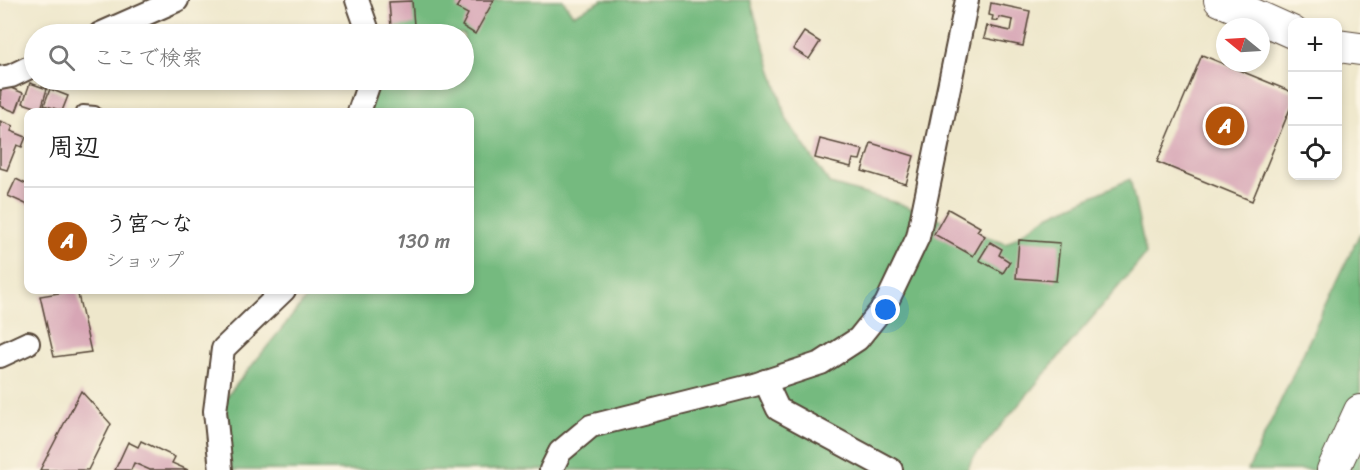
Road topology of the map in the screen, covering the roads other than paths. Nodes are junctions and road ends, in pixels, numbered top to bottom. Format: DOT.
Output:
graph roads {
  1 [pos="177,0"];
  2 [pos="357,0"];
  3 [pos="1220,0"];
  4 [pos="961,2"];
  5 [pos="123,24"];
  6 [pos="365,24"];
  7 [pos="1288,30"];
  8 [pos="1342,47"];
  9 [pos="1360,49"];
  10 [pos="24,70"];
  11 [pos="0,78"];
  12 [pos="367,90"];
  13 [pos="360,108"];
  14 [pos="280,294"];
  15 [pos="28,343"];
  16 [pos="0,356"];
  17 [pos="765,381"];
  18 [pos="1360,411"];
  19 [pos="220,470"];
  20 [pos="551,470"];
  21 [pos="892,470"];
  22 [pos="1333,470"];
  1 -- 5 [label="street"];
  2 -- 6 [label="street"];
  3 -- 7 [label="street"];
  4 -- 17 [label="street"];
  8 -- 9 [label="street"];
  10 -- 11 [label="street"];
  12 -- 13 [label="street"];
  14 -- 19 [label="street"];
  15 -- 16 [label="street"];
  17 -- 20 [label="street"];
  17 -- 21 [label="street"];
  18 -- 22 [label="street"];
}
